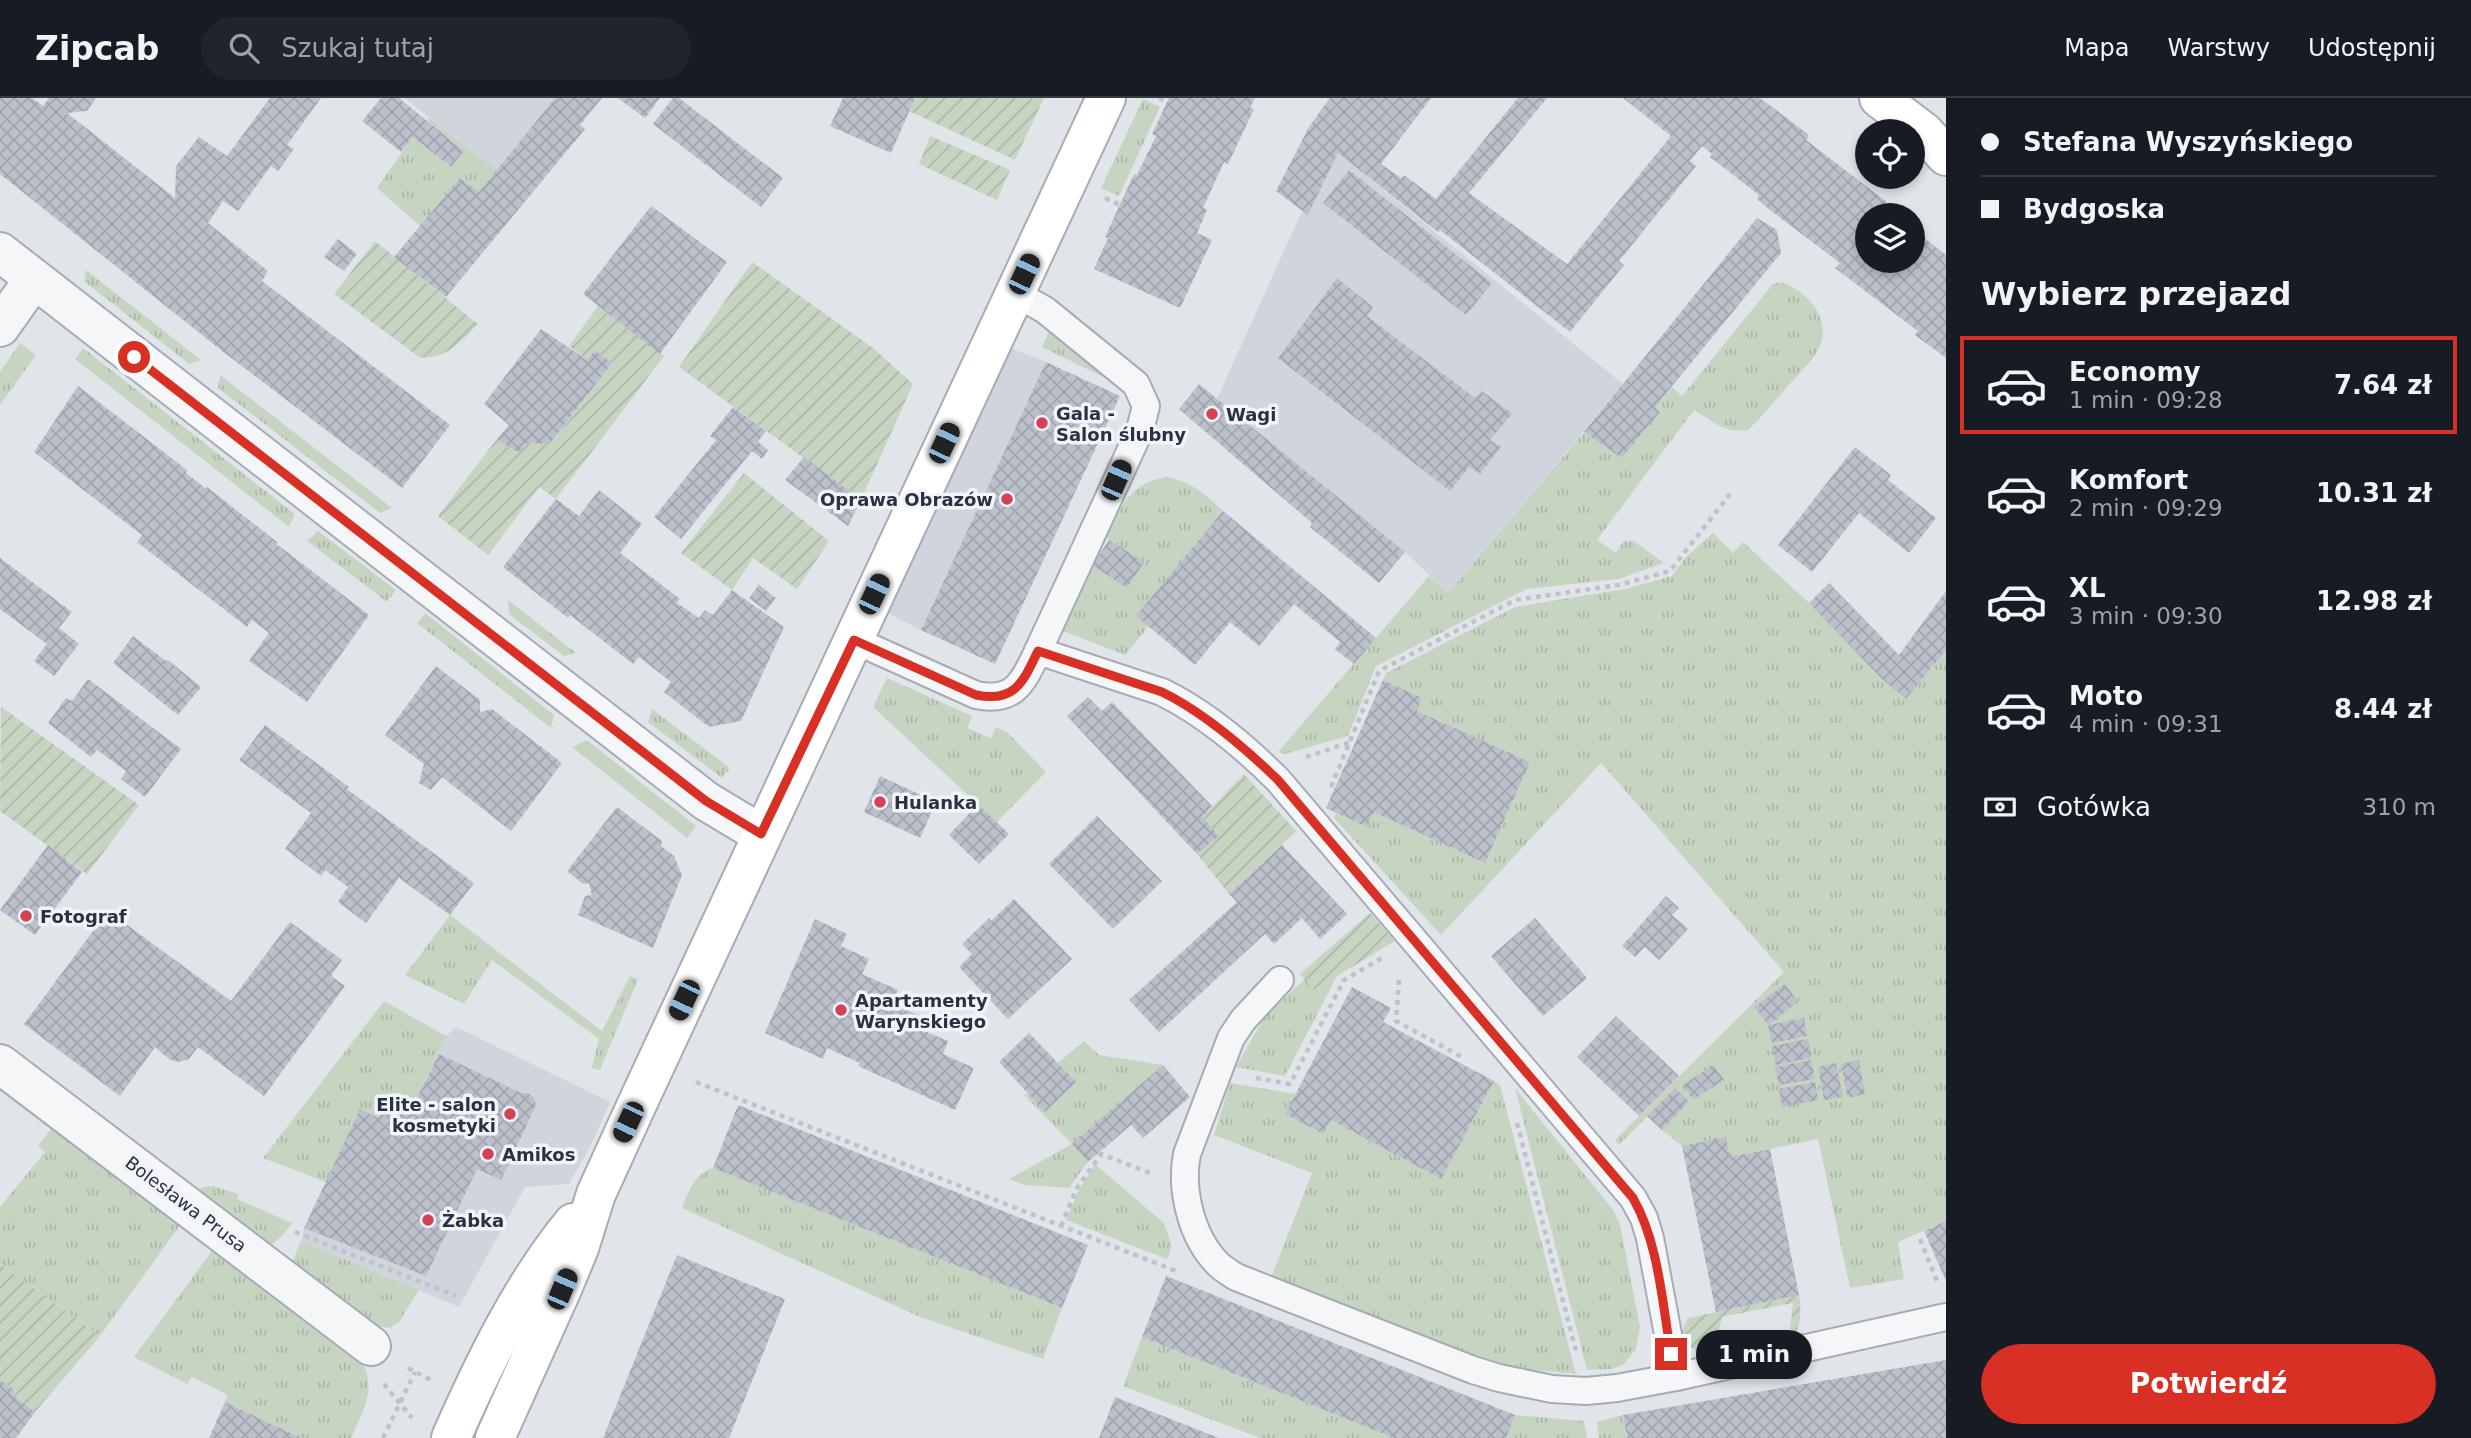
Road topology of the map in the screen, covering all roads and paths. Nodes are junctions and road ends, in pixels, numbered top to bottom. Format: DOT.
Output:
graph roads {
  1 [pos="1106,98"];
  2 [pos="1160,98"];
  3 [pos="1879,98"];
  4 [pos="1167,102"];
  5 [pos="1939,143"];
  6 [pos="0,252"];
  7 [pos="34,278"];
  8 [pos="1015,293"];
  9 [pos="0,327"];
  10 [pos="1730,494"];
  11 [pos="854,640"];
  12 [pos="1038,651"];
  13 [pos="1351,742"];
  14 [pos="1305,757"];
  15 [pos="1326,797"];
  16 [pos="761,834"];
  17 [pos="1408,943"];
  18 [pos="1280,980"];
  19 [pos="1474,1063"];
  20 [pos="0,1064"];
  21 [pos="1217,1071"];
  22 [pos="687,1078"];
  23 [pos="1517,1122"];
  24 [pos="1184,1186"];
  25 [pos="596,1194"];
  26 [pos="1061,1226"];
  27 [pos="1920,1239"];
  28 [pos="1139,1257"];
  29 [pos="272,1270"];
  30 [pos="1941,1291"];
  31 [pos="456,1296"];
  32 [pos="1946,1317"];
  33 [pos="371,1346"];
  34 [pos="415,1372"];
  35 [pos="1676,1377"];
  36 [pos="1586,1391"];
  37 [pos="399,1405"];
  38 [pos="414,1421"];
  39 [pos="383,1438"];
  40 [pos="450,1438"];
  41 [pos="495,1438"];
  1 -- 8 [label="street"];
  2 -- 4 [label="path"];
  3 -- 5 [label="street"];
  6 -- 7 [label="street"];
  7 -- 9 [label="street"];
  7 -- 16 [label="street"];
  8 -- 11 [label="street"];
  8 -- 12 [label="lane"];
  10 -- 13 [label="path"];
  11 -- 12 [label="lane"];
  11 -- 16 [label="street"];
  12 -- 17 [label="lane"];
  13 -- 14 [label="path"];
  13 -- 15 [label="path"];
  16 -- 25 [label="street"];
  17 -- 19 [label="path"];
  17 -- 21 [label="path"];
  17 -- 35 [label="lane"];
  18 -- 21 [label="lane"];
  20 -- 29 [label="street, Bolesława Prusa"];
  21 -- 24 [label="lane"];
  22 -- 26 [label="path"];
  23 -- 36 [label="path"];
  24 -- 26 [label="path"];
  24 -- 36 [label="lane"];
  25 -- 40 [label="street"];
  25 -- 41 [label="street"];
  26 -- 28 [label="path"];
  27 -- 30 [label="path"];
  29 -- 31 [label="path"];
  29 -- 33 [label="street, Bolesława Prusa"];
  32 -- 35 [label="lane"];
  33 -- 37 [label="path"];
  34 -- 37 [label="path"];
  35 -- 36 [label="lane"];
  37 -- 38 [label="path"];
  37 -- 39 [label="path"];
}
